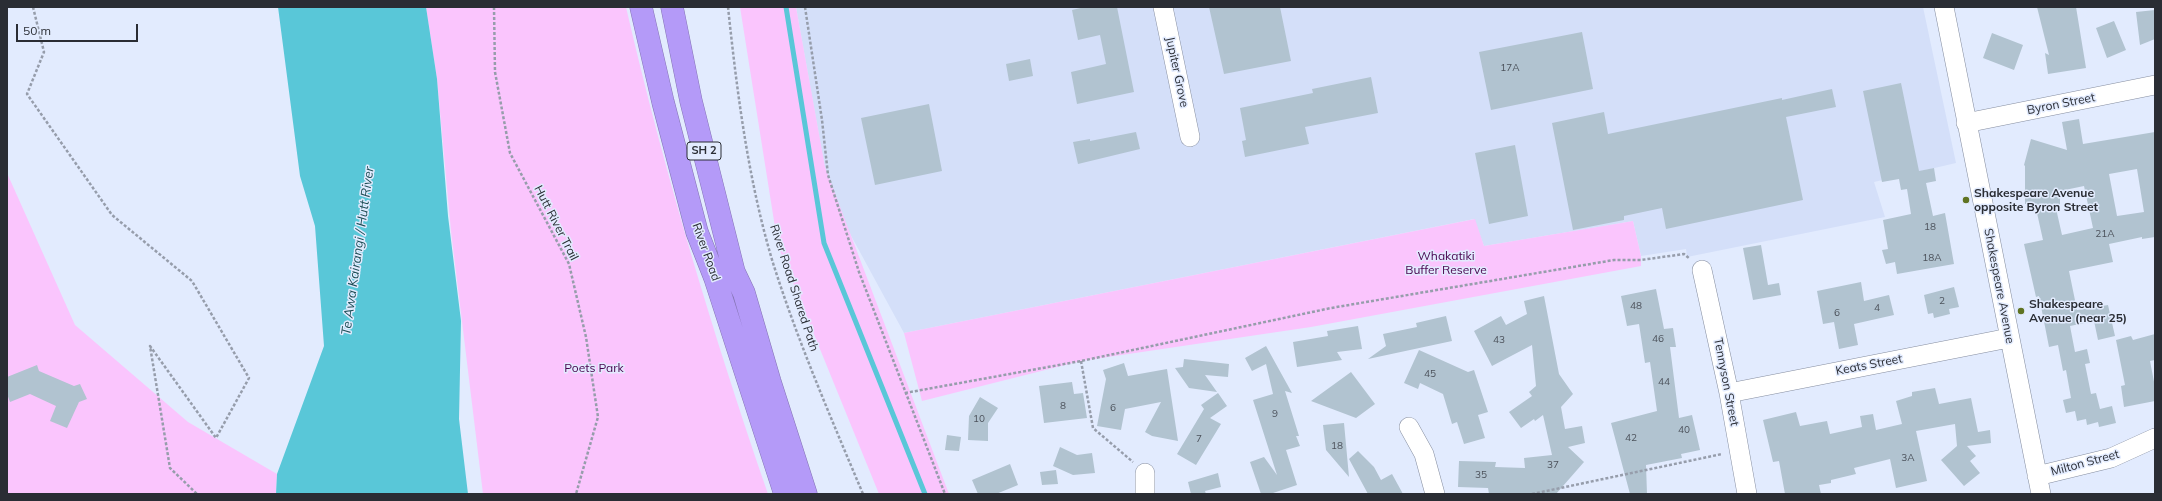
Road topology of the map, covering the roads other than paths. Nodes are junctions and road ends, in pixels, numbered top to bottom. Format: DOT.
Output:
graph roads {
  1 [pos="641,7"];
  2 [pos="657,7"];
  3 [pos="672,7"];
  4 [pos="687,7"];
  5 [pos="1163,7"];
  6 [pos="1944,7"];
  7 [pos="2155,85"];
  8 [pos="1966,123"];
  9 [pos="1190,137"];
  10 [pos="1702,270"];
  11 [pos="715,278"];
  12 [pos="744,293"];
  13 [pos="2009,338"];
  14 [pos="1729,393"];
  15 [pos="1409,426"];
  16 [pos="2155,438"];
  17 [pos="1145,473"];
  18 [pos="2039,485"];
  19 [pos="785,494"];
  20 [pos="806,494"];
  21 [pos="1145,494"];
  22 [pos="1436,494"];
  23 [pos="1747,494"];
  1 -- 11 [label="highway, River Road / SH 2"];
  2 -- 11 [label="highway"];
  3 -- 12 [label="highway, River Road / SH 2"];
  4 -- 12 [label="highway"];
  5 -- 9 [label="street, Jupiter Grove"];
  6 -- 8 [label="street, Shakespeare Avenue"];
  7 -- 8 [label="street, Byron Street"];
  8 -- 13 [label="street, Shakespeare Avenue"];
  10 -- 14 [label="street, Tennyson Street"];
  11 -- 19 [label="highway, River Road / SH 2"];
  12 -- 20 [label="highway, River Road / SH 2"];
  13 -- 14 [label="street, Keats Street"];
  13 -- 18 [label="street, Shakespeare Avenue"];
  14 -- 23 [label="street, Tennyson Street"];
  15 -- 22 [label="street"];
  16 -- 18 [label="street, Milton Street"];
  17 -- 21 [label="street"];
}
